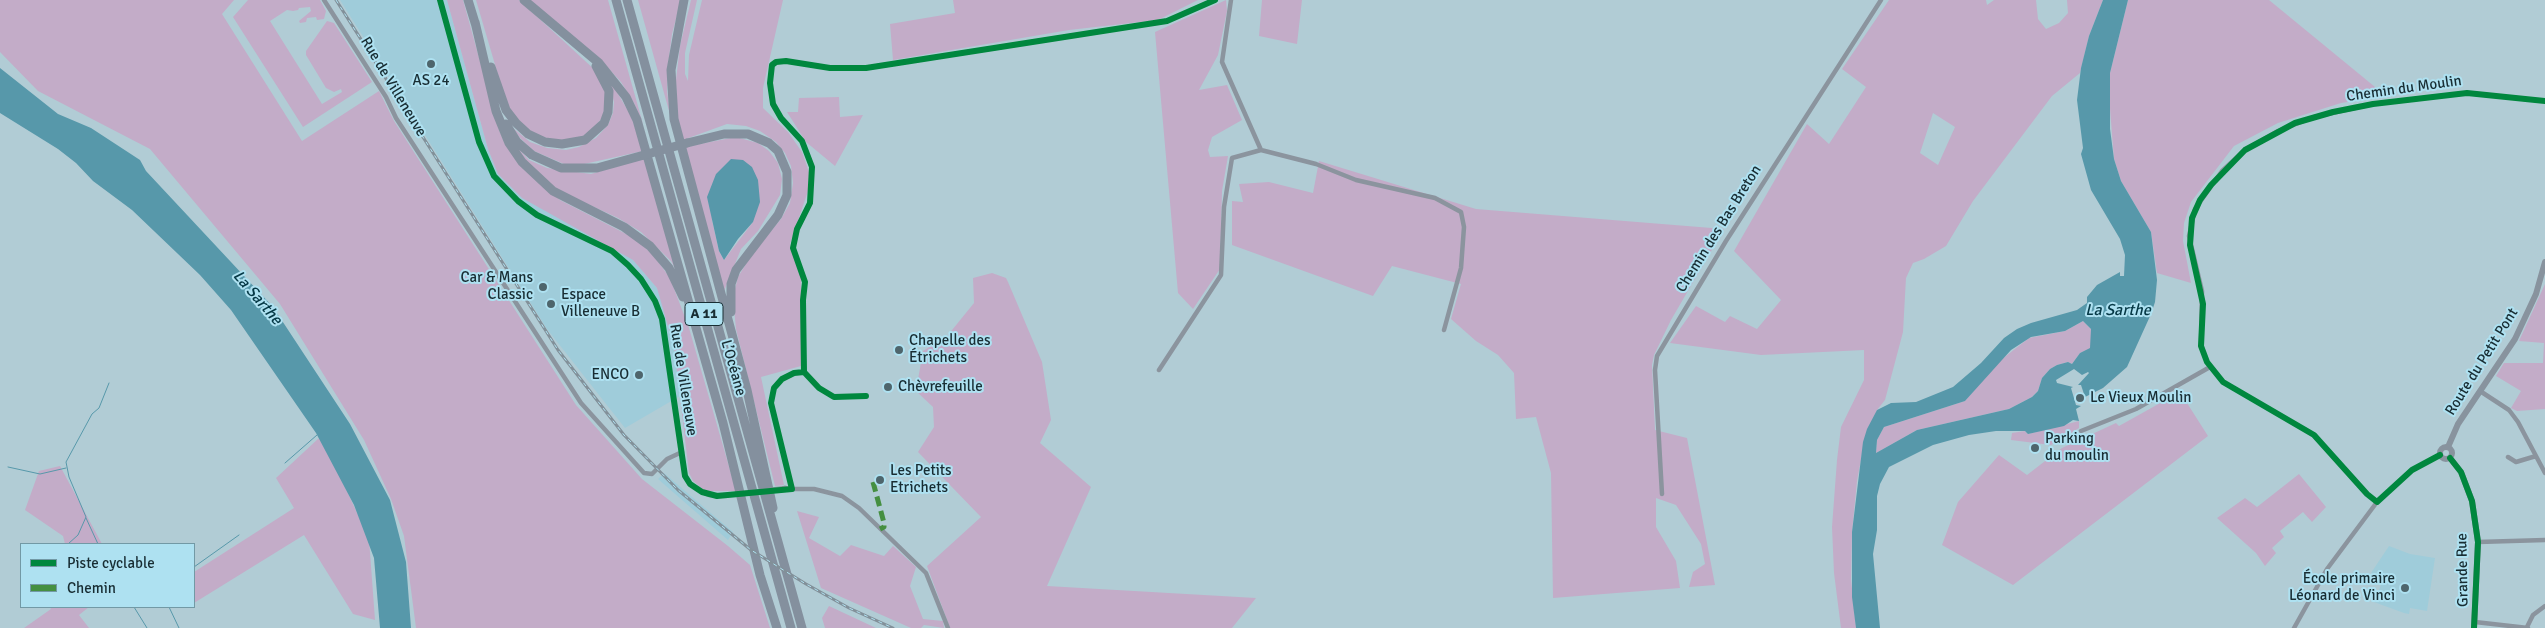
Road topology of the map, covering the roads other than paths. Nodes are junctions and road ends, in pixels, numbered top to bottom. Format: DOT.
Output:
graph roads {
  1 [pos="324,0"];
  2 [pos="440,0"];
  3 [pos="468,0"];
  4 [pos="524,0"];
  5 [pos="616,0"];
  6 [pos="627,0"];
  7 [pos="684,0"];
  8 [pos="1215,0"];
  9 [pos="1231,0"];
  10 [pos="1881,0"];
  11 [pos="475,22"];
  12 [pos="571,38"];
  13 [pos="2545,101"];
  14 [pos="1261,150"];
  15 [pos="2545,262"];
  16 [pos="730,324"];
  17 [pos="1444,330"];
  18 [pos="707,365"];
  19 [pos="2210,366"];
  20 [pos="1160,370"];
  21 [pos="804,372"];
  22 [pos="2480,391"];
  23 [pos="866,396"];
  24 [pos="2081,431"];
  25 [pos="2448,446"];
  26 [pos="682,452"];
  27 [pos="2440,455"];
  28 [pos="2536,456"];
  29 [pos="2508,457"];
  30 [pos="2450,458"];
  31 [pos="2545,473"];
  32 [pos="792,489"];
  33 [pos="1662,494"];
  34 [pos="2377,502"];
  35 [pos="771,518"];
  36 [pos="2545,540"];
  37 [pos="2478,542"];
  38 [pos="2545,606"];
  39 [pos="2475,625"];
  40 [pos="777,628"];
  41 [pos="791,628"];
  42 [pos="802,628"];
  43 [pos="948,628"];
  44 [pos="2294,628"];
  45 [pos="2528,628"];
  1 -- 26 [label="street, Rue de Villeneuve"];
  2 -- 26 [label="street, Rue de Villeneuve"];
  3 -- 11 [label="highway"];
  4 -- 12 [label="highway"];
  5 -- 41 [label="highway, L’Océane / A 11"];
  6 -- 35 [label="highway, L’Océane / A 11"];
  7 -- 16 [label="highway"];
  8 -- 21 [label="street"];
  9 -- 14 [label="street"];
  10 -- 33 [label="street, Chemin des Bas Breton"];
  11 -- 12 [label="highway"];
  11 -- 16 [label="highway, bridge"];
  11 -- 18 [label="highway"];
  12 -- 18 [label="highway"];
  13 -- 19 [label="street, Chemin du Moulin"];
  14 -- 17 [label="street"];
  14 -- 20 [label="street"];
  15 -- 22 [label="street, Route du Petit Pont"];
  16 -- 35 [label="highway"];
  18 -- 40 [label="highway"];
  19 -- 24 [label="street"];
  19 -- 34 [label="street"];
  21 -- 23 [label="street"];
  21 -- 32 [label="street"];
  22 -- 25 [label="street, Route du Petit Pont"];
  22 -- 28 [label="street"];
  25 -- 27 [label="street"];
  25 -- 30 [label="street"];
  26 -- 32 [label="street, Rue de Villeneuve, bridge"];
  27 -- 30 [label="street"];
  27 -- 34 [label="street"];
  28 -- 29 [label="street"];
  28 -- 31 [label="street"];
  30 -- 37 [label="street, Grande Rue"];
  32 -- 43 [label="street, Rue de Villeneuve"];
  34 -- 44 [label="street"];
  35 -- 42 [label="highway, L’Océane / A 11"];
  36 -- 37 [label="street"];
  37 -- 39 [label="street, Grande Rue"];
  38 -- 45 [label="street"];
  39 -- 45 [label="street"];
}
